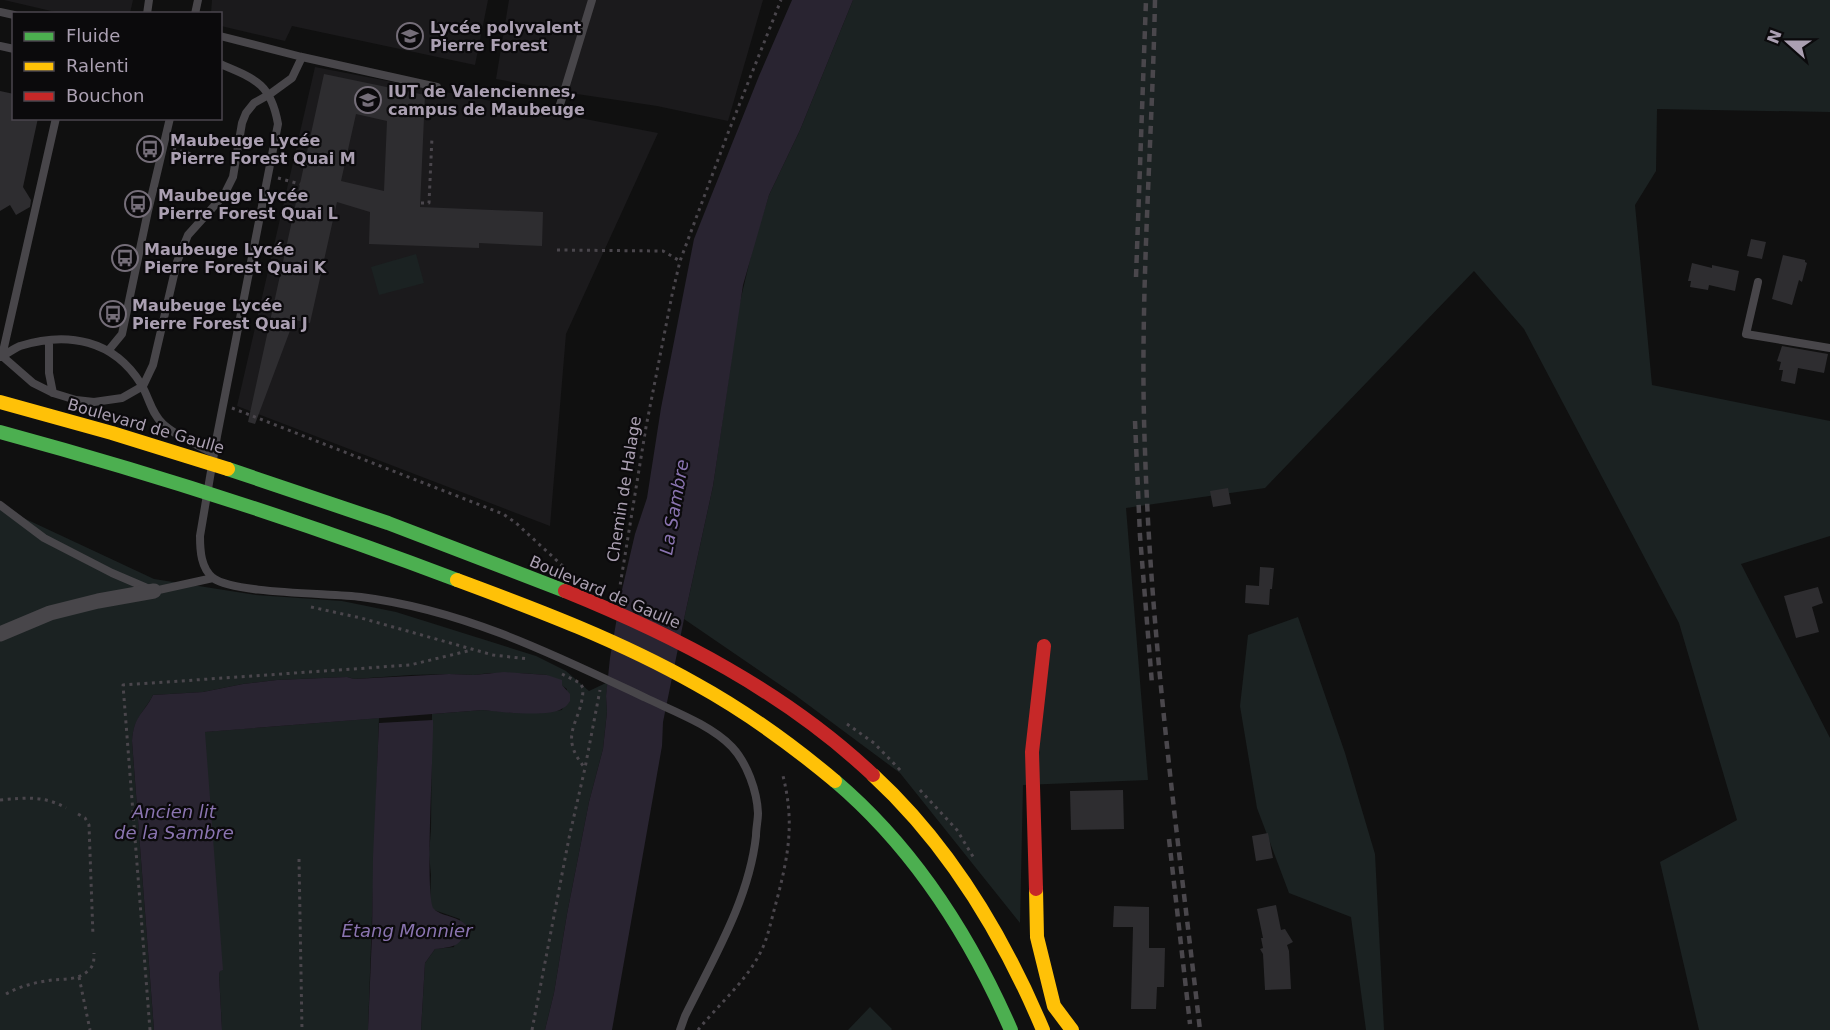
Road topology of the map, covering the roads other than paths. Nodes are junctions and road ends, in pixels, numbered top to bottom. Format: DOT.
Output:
graph roads {
  1 [pos="592,0"];
  2 [pos="222,37"];
  3 [pos="302,57"];
  4 [pos="222,65"];
  5 [pos="437,87"];
  6 [pos="270,94"];
  7 [pos="559,108"];
  8 [pos="56,120"];
  9 [pos="170,120"];
  10 [pos="1758,282"];
  11 [pos="49,339"];
  12 [pos="1830,348"];
  13 [pos="108,351"];
  14 [pos="1,356"];
  15 [pos="143,386"];
  16 [pos="53,393"];
  17 [pos="0,402"];
  18 [pos="0,432"];
  19 [pos="197,452"];
  20 [pos="0,505"];
  21 [pos="213,578"];
  22 [pos="154,591"];
  23 [pos="0,634"];
  24 [pos="1044,646"];
  25 [pos="680,1030"];
  26 [pos="1011,1030"];
  27 [pos="1043,1030"];
  28 [pos="1072,1030"];
  1 -- 7 [label="lane"];
  2 -- 3 [label="lane"];
  3 -- 5 [label="lane"];
  3 -- 6 [label="lane"];
  4 -- 6 [label="lane"];
  6 -- 15 [label="lane"];
  6 -- 21 [label="lane"];
  8 -- 14 [label="lane"];
  9 -- 13 [label="lane"];
  10 -- 12 [label="lane"];
  11 -- 13 [label="lane"];
  11 -- 14 [label="lane"];
  11 -- 16 [label="lane"];
  13 -- 15 [label="lane"];
  14 -- 16 [label="lane"];
  15 -- 16 [label="lane"];
  15 -- 19 [label="lane"];
  17 -- 19 [label="main road, Boulevard de Gaulle"];
  18 -- 26 [label="main road"];
  19 -- 27 [label="main road, Boulevard de Gaulle"];
  20 -- 22 [label="lane"];
  21 -- 22 [label="lane"];
  21 -- 25 [label="lane"];
  22 -- 23 [label="street"];
  24 -- 28 [label="main road"];
}
